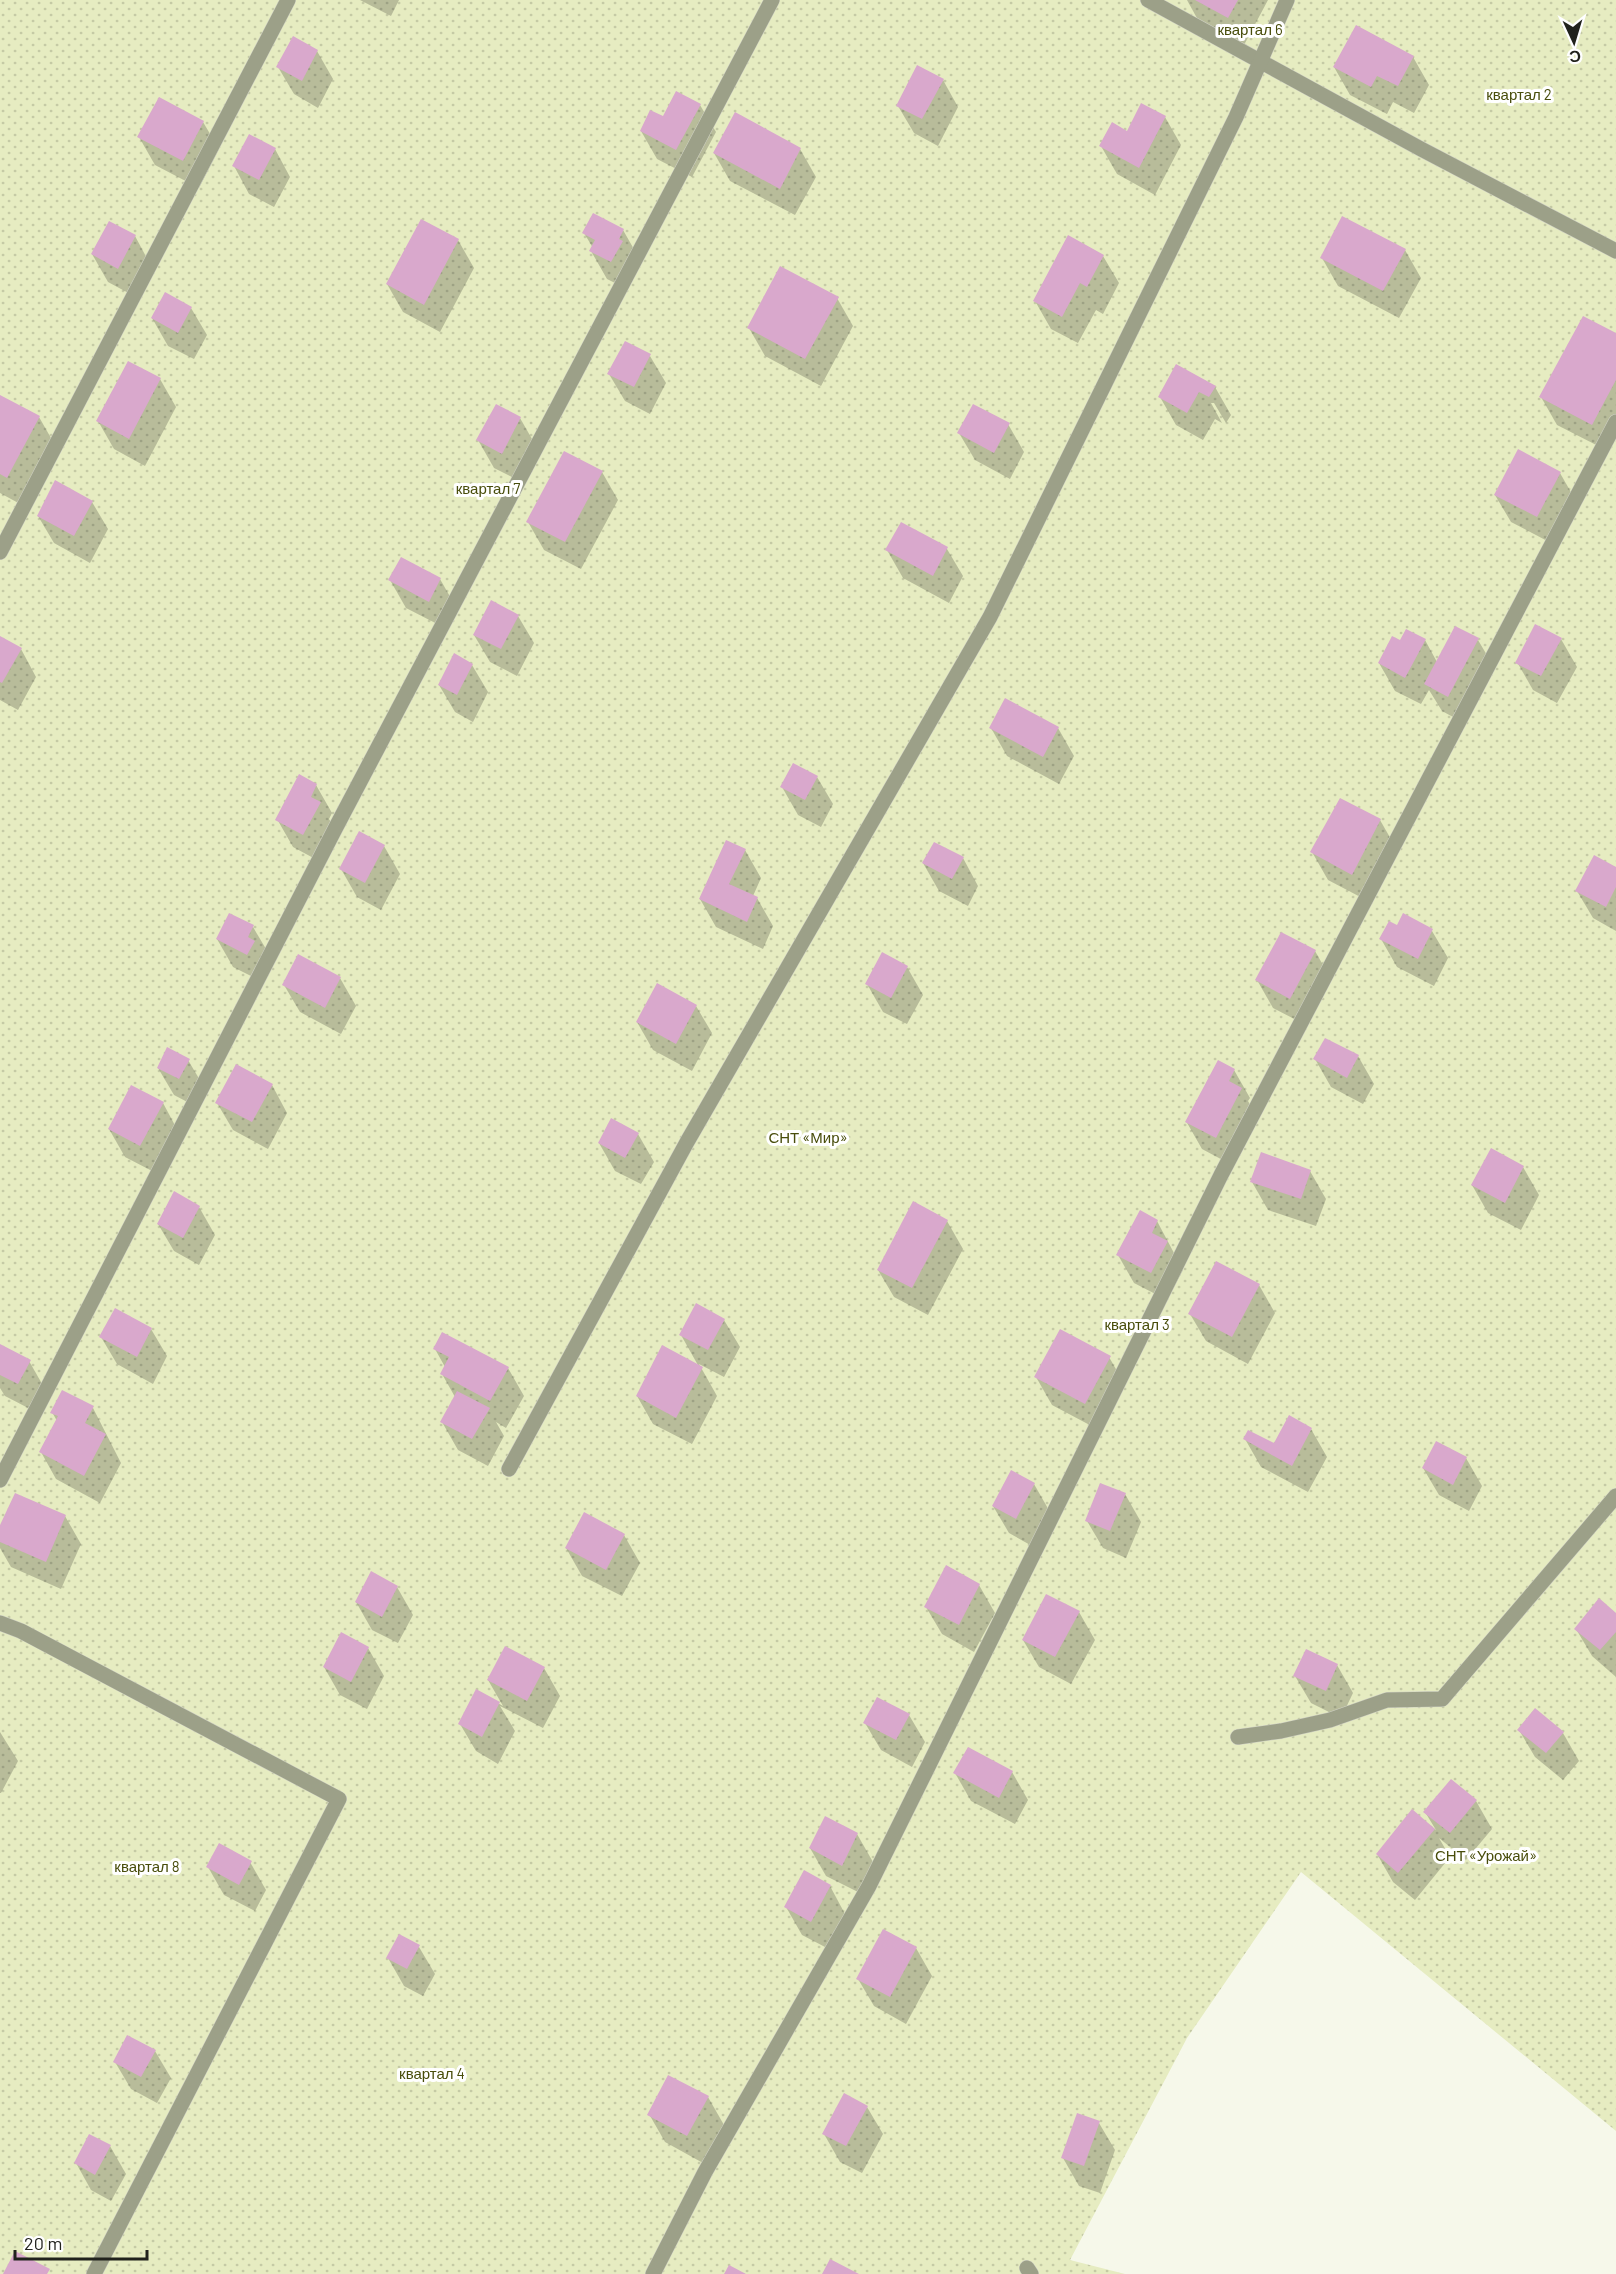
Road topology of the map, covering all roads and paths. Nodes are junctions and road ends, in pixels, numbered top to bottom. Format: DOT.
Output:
graph roads {
  1 [pos="288,0"];
  2 [pos="772,0"];
  3 [pos="1148,0"];
  4 [pos="1287,0"];
  5 [pos="1260,61"];
  6 [pos="1616,251"];
  7 [pos="1616,422"];
  8 [pos="0,552"];
  9 [pos="508,1469"];
  10 [pos="0,1480"];
  11 [pos="1616,1496"];
  12 [pos="0,1623"];
  13 [pos="1238,1737"];
  14 [pos="94,2274"];
  15 [pos="653,2274"];
  1 -- 8 [label="lane"];
  2 -- 10 [label="lane"];
  3 -- 5 [label="lane"];
  4 -- 5 [label="lane"];
  5 -- 6 [label="lane"];
  5 -- 9 [label="lane"];
  7 -- 15 [label="lane"];
  11 -- 13 [label="lane"];
  12 -- 14 [label="lane"];
}
